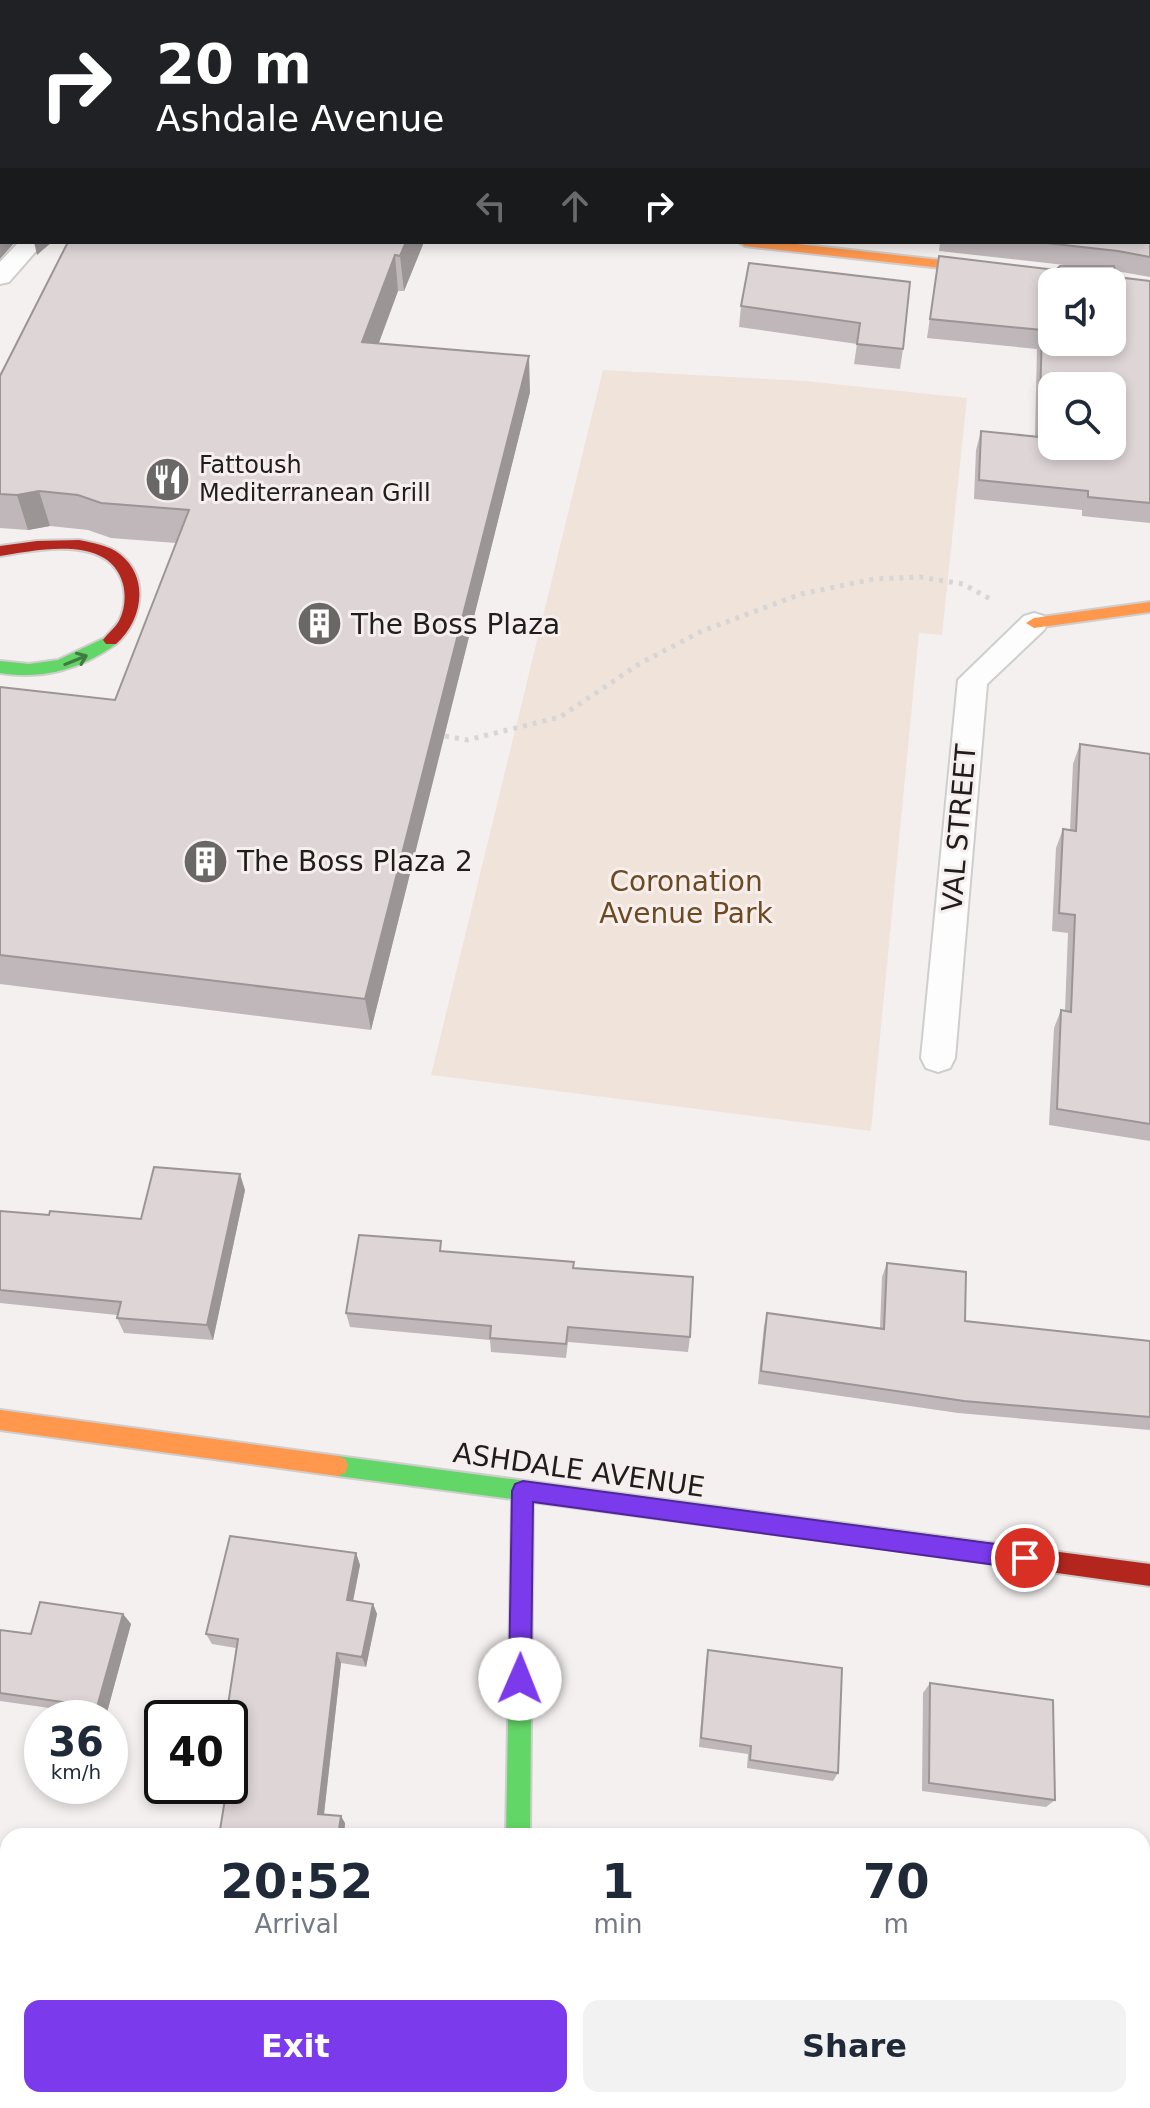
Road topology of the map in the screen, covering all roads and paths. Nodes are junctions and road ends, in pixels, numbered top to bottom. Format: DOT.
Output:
graph roads {
  1 [pos="30,244"];
  2 [pos="763,244"];
  3 [pos="1038,275"];
  4 [pos="0,277"];
  5 [pos="0,551"];
  6 [pos="1150,607"];
  7 [pos="1034,623"];
  8 [pos="0,667"];
  9 [pos="445,736"];
  10 [pos="938,1058"];
  11 [pos="0,1420"];
  12 [pos="523,1491"];
  13 [pos="1150,1575"];
  14 [pos="518,1828"];
  1 -- 4 [label="lane"];
  2 -- 3 [label="street"];
  8 -- 5 [label="street, one-way"];
  6 -- 7 [label="street"];
  7 -- 9 [label="path"];
  7 -- 10 [label="lane, VAL STREET"];
  11 -- 12 [label="street, ASHDALE AVENUE"];
  12 -- 13 [label="street, ASHDALE AVENUE"];
  12 -- 14 [label="street"];
}
